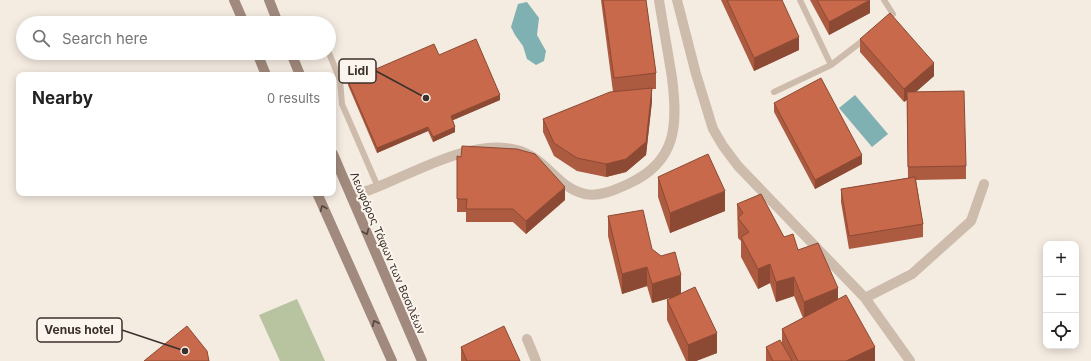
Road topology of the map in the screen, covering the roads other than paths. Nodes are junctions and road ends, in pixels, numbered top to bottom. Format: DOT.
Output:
graph roads {
  1 [pos="234,0"];
  2 [pos="268,0"];
  3 [pos="659,0"];
  4 [pos="677,0"];
  5 [pos="800,0"];
  6 [pos="884,0"];
  7 [pos="241,16"];
  8 [pos="275,16"];
  9 [pos="883,23"];
  10 [pos="872,32"];
  11 [pos="260,60"];
  12 [pos="294,60"];
  13 [pos="332,60"];
  14 [pos="831,64"];
  15 [pos="265,72"];
  16 [pos="299,72"];
  17 [pos="774,92"];
  18 [pos="336,161"];
  19 [pos="984,184"];
  20 [pos="378,187"];
  21 [pos="318,196"];
  22 [pos="351,196"];
  23 [pos="865,298"];
  24 [pos="527,339"];
  25 [pos="392,361"];
  26 [pos="422,361"];
  27 [pos="536,361"];
  28 [pos="910,361"];
  1 -- 7 [label="main road"];
  2 -- 8 [label="main road"];
  3 -- 20 [label="street"];
  4 -- 23 [label="street"];
  5 -- 14 [label="lane"];
  6 -- 9 [label="lane"];
  10 -- 14 [label="lane"];
  11 -- 15 [label="main road"];
  12 -- 16 [label="main road"];
  13 -- 20 [label="lane"];
  14 -- 17 [label="lane"];
  18 -- 22 [label="main road, Λεωφόρος Τάφων των Βασιλέων"];
  19 -- 23 [label="street"];
  20 -- 22 [label="street"];
  25 -- 21 [label="main road, one-way"];
  22 -- 26 [label="main road, Λεωφόρος Τάφων των Βασιλέων, one-way"];
  23 -- 28 [label="street"];
  24 -- 27 [label="street"];
}
